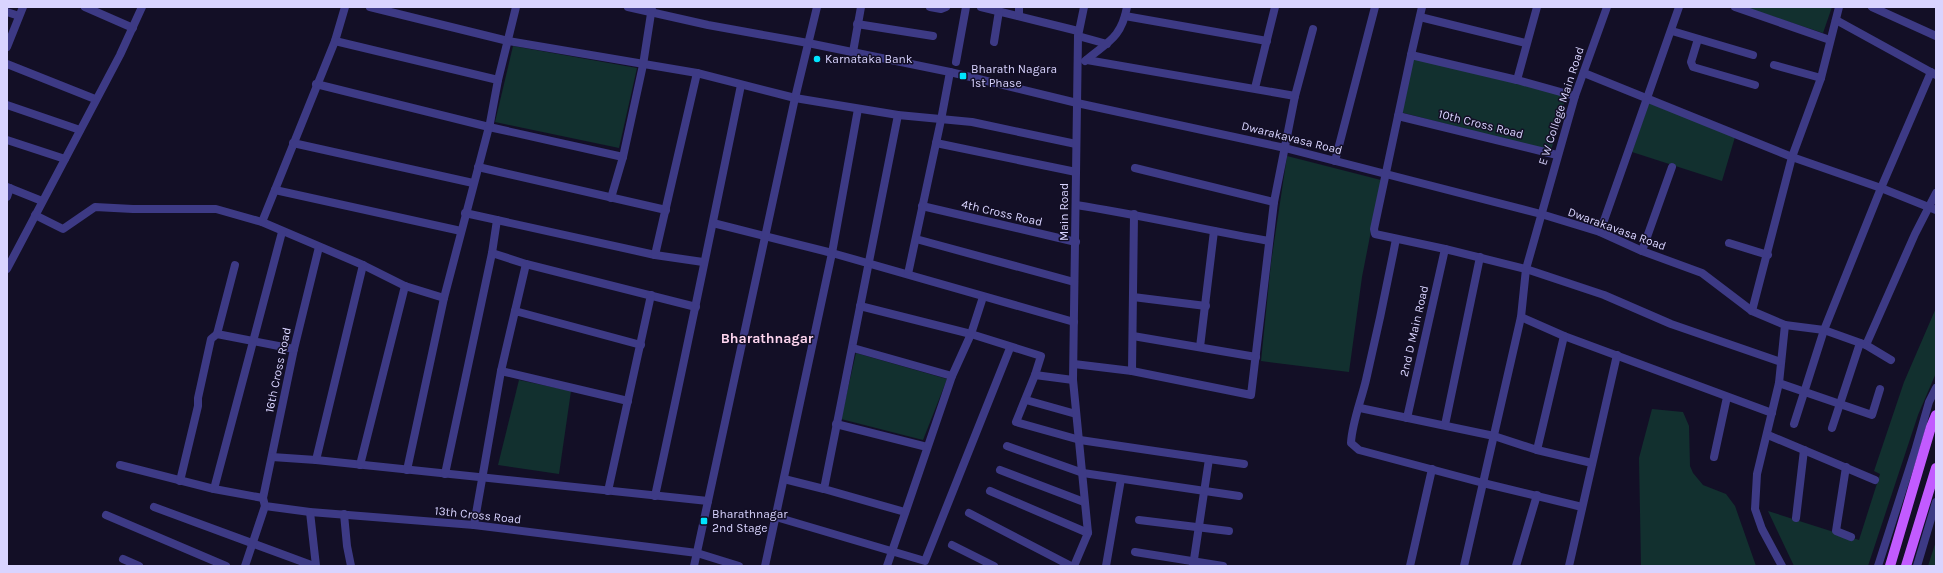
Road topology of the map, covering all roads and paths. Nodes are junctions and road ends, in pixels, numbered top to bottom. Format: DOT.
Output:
graph roads {
  1 [pos="23,7"];
  2 [pos="85,7"];
  3 [pos="142,7"];
  4 [pos="346,7"];
  5 [pos="370,7"];
  6 [pos="516,7"];
  7 [pos="628,7"];
  8 [pos="817,7"];
  9 [pos="861,7"];
  10 [pos="930,7"];
  11 [pos="946,7"];
  12 [pos="966,7"];
  13 [pos="981,7"];
  14 [pos="1019,7"];
  15 [pos="1084,7"];
  16 [pos="1127,7"];
  17 [pos="1275,7"];
  18 [pos="1375,7"];
  19 [pos="1422,7"];
  20 [pos="1537,7"];
  21 [pos="1607,7"];
  22 [pos="1680,7"];
  23 [pos="1735,7"];
  24 [pos="1839,7"];
  25 [pos="1872,7"];
  26 [pos="651,10"];
  27 [pos="999,11"];
  28 [pos="7,12"];
  29 [pos="19,16"];
  30 [pos="1018,16"];
  31 [pos="1125,16"];
  32 [pos="1420,17"];
  33 [pos="1836,20"];
  34 [pos="858,24"];
  35 [pos="132,28"];
  36 [pos="1313,29"];
  37 [pos="1672,31"];
  38 [pos="1078,33"];
  39 [pos="933,36"];
  40 [pos="1936,36"];
  41 [pos="1698,39"];
  42 [pos="1830,40"];
  43 [pos="334,41"];
  44 [pos="508,41"];
  45 [pos="1267,41"];
  46 [pos="994,42"];
  47 [pos="808,43"];
  48 [pos="1526,43"];
  49 [pos="1107,44"];
  50 [pos="7,47"];
  51 [pos="853,52"];
  52 [pos="1411,55"];
  53 [pos="1753,55"];
  54 [pos="1087,60"];
  55 [pos="956,62"];
  56 [pos="7,64"];
  57 [pos="643,65"];
  58 [pos="1774,65"];
  59 [pos="1078,67"];
  60 [pos="950,72"];
  61 [pos="1584,73"];
  62 [pos="1933,73"];
  63 [pos="697,74"];
  64 [pos="1821,78"];
  65 [pos="498,80"];
  66 [pos="1517,80"];
  67 [pos="316,84"];
  68 [pos="741,85"];
  69 [pos="1755,85"];
  70 [pos="1255,88"];
  71 [pos="1295,96"];
  72 [pos="1575,96"];
  73 [pos="795,98"];
  74 [pos="96,99"];
  75 [pos="1647,100"];
  76 [pos="1077,103"];
  77 [pos="7,105"];
  78 [pos="858,109"];
  79 [pos="898,115"];
  80 [pos="1398,116"];
  81 [pos="942,120"];
  82 [pos="489,127"];
  83 [pos="80,130"];
  84 [pos="7,140"];
  85 [pos="293,142"];
  86 [pos="936,143"];
  87 [pos="1076,144"];
  88 [pos="1284,148"];
  89 [pos="1557,155"];
  90 [pos="623,157"];
  91 [pos="1792,157"];
  92 [pos="65,159"];
  93 [pos="1335,161"];
  94 [pos="478,167"];
  95 [pos="1672,167"];
  96 [pos="1135,168"];
  97 [pos="1076,172"];
  98 [pos="1386,174"];
  99 [pos="473,183"];
  100 [pos="1880,188"];
  101 [pos="275,190"];
  102 [pos="8,191"];
  103 [pos="1936,193"];
  104 [pos="611,198"];
  105 [pos="42,201"];
  106 [pos="1274,202"];
  107 [pos="1076,205"];
  108 [pos="922,206"];
  109 [pos="1933,209"];
  110 [pos="666,210"];
  111 [pos="465,213"];
  112 [pos="1134,214"];
  113 [pos="1541,214"];
  114 [pos="35,215"];
  115 [pos="497,220"];
  116 [pos="262,222"];
  117 [pos="713,223"];
  118 [pos="461,231"];
  119 [pos="1214,231"];
  120 [pos="282,232"];
  121 [pos="1600,232"];
  122 [pos="766,236"];
  123 [pos="916,239"];
  124 [pos="1396,239"];
  125 [pos="1269,241"];
  126 [pos="1076,242"];
  127 [pos="1729,243"];
  128 [pos="319,247"];
  129 [pos="1445,249"];
  130 [pos="1642,251"];
  131 [pos="492,253"];
  132 [pos="832,253"];
  133 [pos="655,255"];
  134 [pos="1768,255"];
  135 [pos="1480,257"];
  136 [pos="704,262"];
  137 [pos="526,264"];
  138 [pos="868,264"];
  139 [pos="235,265"];
  140 [pos="363,265"];
  141 [pos="7,269"];
  142 [pos="1526,269"];
  143 [pos="908,274"];
  144 [pos="1074,282"];
  145 [pos="405,286"];
  146 [pos="651,294"];
  147 [pos="983,297"];
  148 [pos="1133,297"];
  149 [pos="444,298"];
  150 [pos="696,306"];
  151 [pos="860,306"];
  152 [pos="1206,306"];
  153 [pos="1752,310"];
  154 [pos="515,311"];
  155 [pos="1521,317"];
  156 [pos="1074,322"];
  157 [pos="1785,325"];
  158 [pos="1824,330"];
  159 [pos="217,334"];
  160 [pos="971,334"];
  161 [pos="1133,336"];
  162 [pos="1564,336"];
  163 [pos="254,341"];
  164 [pos="1863,344"];
  165 [pos="641,345"];
  166 [pos="1200,347"];
  167 [pos="852,348"];
  168 [pos="1010,348"];
  169 [pos="294,349"];
  170 [pos="1617,355"];
  171 [pos="1256,357"];
  172 [pos="1891,360"];
  173 [pos="1781,362"];
  174 [pos="1074,364"];
  175 [pos="501,371"];
  176 [pos="1132,371"];
  177 [pos="1035,375"];
  178 [pos="952,376"];
  179 [pos="1073,380"];
  180 [pos="1779,383"];
  181 [pos="1936,388"];
  182 [pos="1880,389"];
  183 [pos="1805,392"];
  184 [pos="1727,398"];
  185 [pos="628,400"];
  186 [pos="1026,400"];
  187 [pos="1839,404"];
  188 [pos="1360,408"];
  189 [pos="1772,413"];
  190 [pos="1076,414"];
  191 [pos="1936,415"];
  192 [pos="1407,418"];
  193 [pos="836,424"];
  194 [pos="1794,424"];
  195 [pos="1445,425"];
  196 [pos="1832,428"];
  197 [pos="1768,435"];
  198 [pos="1494,436"];
  199 [pos="1080,440"];
  200 [pos="1007,446"];
  201 [pos="927,447"];
  202 [pos="1537,450"];
  203 [pos="1804,450"];
  204 [pos="272,457"];
  205 [pos="1714,457"];
  206 [pos="1209,459"];
  207 [pos="316,460"];
  208 [pos="1592,462"];
  209 [pos="1244,464"];
  210 [pos="120,465"];
  211 [pos="360,465"];
  212 [pos="1846,468"];
  213 [pos="1936,468"];
  214 [pos="1432,469"];
  215 [pos="406,470"];
  216 [pos="1000,470"];
  217 [pos="1083,473"];
  218 [pos="445,474"];
  219 [pos="483,478"];
  220 [pos="784,478"];
  221 [pos="1121,479"];
  222 [pos="1875,480"];
  223 [pos="180,481"];
  224 [pos="1483,483"];
  225 [pos="214,489"];
  226 [pos="824,489"];
  227 [pos="608,491"];
  228 [pos="990,491"];
  229 [pos="1204,492"];
  230 [pos="1536,495"];
  231 [pos="655,496"];
  232 [pos="1239,496"];
  233 [pos="708,501"];
  234 [pos="264,502"];
  235 [pos="1084,502"];
  236 [pos="1936,502"];
  237 [pos="154,507"];
  238 [pos="1582,507"];
  239 [pos="310,512"];
  240 [pos="904,512"];
  241 [pos="969,513"];
  242 [pos="344,514"];
  243 [pos="106,515"];
  244 [pos="776,517"];
  245 [pos="1796,518"];
  246 [pos="1139,520"];
  247 [pos="474,525"];
  248 [pos="1199,527"];
  249 [pos="1229,531"];
  250 [pos="1088,533"];
  251 [pos="1851,537"];
  252 [pos="252,544"];
  253 [pos="952,545"];
  254 [pos="893,550"];
  255 [pos="1135,552"];
  256 [pos="696,553"];
  257 [pos="123,559"];
  258 [pos="1194,563"];
  259 [pos="139,566"];
  260 [pos="226,566"];
  261 [pos="245,566"];
  262 [pos="315,566"];
  263 [pos="351,566"];
  264 [pos="694,566"];
  265 [pos="739,566"];
  266 [pos="765,566"];
  267 [pos="887,566"];
  268 [pos="994,566"];
  269 [pos="1072,566"];
  270 [pos="1106,566"];
  271 [pos="1223,566"];
  272 [pos="1410,566"];
  273 [pos="1464,566"];
  274 [pos="1516,566"];
  275 [pos="1569,566"];
  276 [pos="1782,566"];
  277 [pos="1878,566"];
  278 [pos="1890,566"];
  279 [pos="1906,566"];
  280 [pos="1917,566"];
  1 -- 29 [label="street"];
  2 -- 35 [label="street"];
  3 -- 35 [label="street"];
  4 -- 43 [label="street"];
  5 -- 44 [label="street"];
  6 -- 44 [label="street"];
  7 -- 26 [label="street, Dwarakavasa Road"];
  8 -- 47 [label="street"];
  9 -- 34 [label="street"];
  10 -- 11 [label="street"];
  12 -- 55 [label="street"];
  13 -- 27 [label="street"];
  14 -- 30 [label="street"];
  15 -- 38 [label="street, Main Road"];
  16 -- 31 [label="street"];
  17 -- 45 [label="street"];
  18 -- 93 [label="street"];
  19 -- 32 [label="street"];
  20 -- 48 [label="street"];
  21 -- 61 [label="street, E W College Main Road"];
  22 -- 37 [label="street"];
  23 -- 42 [label="street"];
  24 -- 33 [label="street"];
  25 -- 40 [label="street"];
  26 -- 47 [label="street, Dwarakavasa Road"];
  26 -- 57 [label="street"];
  27 -- 30 [label="street"];
  27 -- 46 [label="street"];
  28 -- 29 [label="street"];
  29 -- 50 [label="street"];
  30 -- 38 [label="street"];
  31 -- 45 [label="street"];
  31 -- 49 [label="street"];
  32 -- 48 [label="street"];
  32 -- 52 [label="street"];
  33 -- 42 [label="street"];
  33 -- 62 [label="street"];
  34 -- 39 [label="street"];
  34 -- 51 [label="street"];
  35 -- 74 [label="street"];
  36 -- 71 [label="street"];
  37 -- 41 [label="street"];
  37 -- 75 [label="street"];
  38 -- 49 [label="street"];
  38 -- 59 [label="street, Main Road"];
  41 -- 53 [label="street"];
  41 -- 69 [label="street"];
  42 -- 64 [label="street"];
  43 -- 65 [label="street"];
  43 -- 67 [label="street"];
  44 -- 57 [label="street"];
  44 -- 65 [label="street"];
  45 -- 70 [label="street"];
  47 -- 51 [label="street, Dwarakavasa Road"];
  47 -- 73 [label="street"];
  48 -- 66 [label="street"];
  49 -- 54 [label="street"];
  51 -- 60 [label="street, Dwarakavasa Road"];
  52 -- 66 [label="street"];
  52 -- 80 [label="street"];
  54 -- 59 [label="street"];
  54 -- 70 [label="street"];
  56 -- 74 [label="street"];
  57 -- 63 [label="street"];
  57 -- 90 [label="street"];
  58 -- 64 [label="street"];
  59 -- 76 [label="street, Main Road"];
  60 -- 76 [label="street, Dwarakavasa Road"];
  60 -- 81 [label="street"];
  61 -- 72 [label="street, E W College Main Road"];
  61 -- 75 [label="street"];
  62 -- 100 [label="street"];
  63 -- 68 [label="street"];
  63 -- 110 [label="street"];
  64 -- 91 [label="street"];
  65 -- 82 [label="street"];
  66 -- 72 [label="street"];
  67 -- 82 [label="street"];
  67 -- 85 [label="street"];
  68 -- 73 [label="street"];
  68 -- 117 [label="street"];
  70 -- 71 [label="street"];
  71 -- 88 [label="street"];
  72 -- 89 [label="street, E W College Main Road"];
  73 -- 78 [label="street"];
  73 -- 122 [label="street"];
  74 -- 83 [label="street"];
  75 -- 91 [label="street"];
  75 -- 121 [label="street"];
  76 -- 87 [label="street, Main Road"];
  76 -- 88 [label="street, Dwarakavasa Road"];
  77 -- 83 [label="street"];
  78 -- 79 [label="street"];
  78 -- 132 [label="street"];
  79 -- 81 [label="street"];
  79 -- 138 [label="street"];
  80 -- 89 [label="street, 10th Cross Road"];
  80 -- 98 [label="street"];
  81 -- 86 [label="street"];
  81 -- 87 [label="street"];
  82 -- 90 [label="street"];
  82 -- 94 [label="street"];
  83 -- 92 [label="street"];
  84 -- 92 [label="street"];
  85 -- 99 [label="street"];
  85 -- 101 [label="street"];
  86 -- 97 [label="street"];
  86 -- 108 [label="street"];
  87 -- 97 [label="street, Main Road"];
  88 -- 93 [label="street, Dwarakavasa Road"];
  88 -- 106 [label="street"];
  89 -- 113 [label="street, E W College Main Road"];
  90 -- 104 [label="street"];
  91 -- 100 [label="street"];
  91 -- 134 [label="street"];
  92 -- 105 [label="street"];
  93 -- 98 [label="street, Dwarakavasa Road"];
  94 -- 99 [label="street"];
  94 -- 104 [label="street"];
  95 -- 130 [label="street"];
  96 -- 106 [label="street"];
  97 -- 107 [label="street, Main Road"];
  98 -- 113 [label="street, Dwarakavasa Road"];
  98 -- 124 [label="street"];
  99 -- 111 [label="street"];
  100 -- 109 [label="street"];
  100 -- 158 [label="street"];
  101 -- 116 [label="street"];
  101 -- 118 [label="street"];
  102 -- 105 [label="street"];
  103 -- 109 [label="street"];
  104 -- 110 [label="street"];
  105 -- 114 [label="street"];
  106 -- 125 [label="street"];
  107 -- 112 [label="street"];
  107 -- 126 [label="street, Main Road"];
  108 -- 123 [label="street"];
  108 -- 126 [label="street, 4th Cross Road"];
  109 -- 164 [label="street"];
  110 -- 133 [label="street"];
  111 -- 115 [label="street"];
  111 -- 118 [label="street"];
  112 -- 119 [label="street"];
  112 -- 148 [label="street"];
  113 -- 121 [label="street, Dwarakavasa Road"];
  113 -- 142 [label="street, E W College Main Road"];
  114 -- 116 [label="street"];
  114 -- 141 [label="street"];
  115 -- 131 [label="street"];
  115 -- 133 [label="street"];
  116 -- 120 [label="street"];
  117 -- 122 [label="street"];
  117 -- 136 [label="street"];
  118 -- 149 [label="street"];
  119 -- 125 [label="street"];
  119 -- 152 [label="street"];
  120 -- 128 [label="street"];
  120 -- 163 [label="street"];
  121 -- 130 [label="street, Dwarakavasa Road"];
  122 -- 132 [label="street"];
  122 -- 233 [label="street"];
  123 -- 143 [label="street"];
  123 -- 144 [label="street"];
  124 -- 129 [label="street"];
  124 -- 188 [label="street"];
  125 -- 171 [label="street"];
  126 -- 144 [label="street, Main Road"];
  127 -- 134 [label="street"];
  128 -- 140 [label="street"];
  128 -- 169 [label="street, 16th Cross Road"];
  129 -- 135 [label="street"];
  129 -- 192 [label="street, 2nd D Main Road"];
  130 -- 153 [label="street, Dwarakavasa Road"];
  131 -- 137 [label="street"];
  131 -- 218 [label="street"];
  132 -- 138 [label="street"];
  132 -- 220 [label="street"];
  133 -- 136 [label="street"];
  134 -- 153 [label="street"];
  135 -- 142 [label="street"];
  135 -- 195 [label="street"];
  136 -- 150 [label="street"];
  137 -- 146 [label="street"];
  137 -- 154 [label="street"];
  138 -- 143 [label="street"];
  138 -- 151 [label="street"];
  139 -- 159 [label="street"];
  140 -- 145 [label="street"];
  140 -- 207 [label="street"];
  142 -- 155 [label="street, E W College Main Road"];
  142 -- 173 [label="street"];
  143 -- 147 [label="street"];
  144 -- 156 [label="street, Main Road"];
  145 -- 149 [label="street"];
  145 -- 211 [label="street"];
  146 -- 150 [label="street"];
  146 -- 165 [label="street"];
  147 -- 156 [label="street"];
  147 -- 160 [label="street"];
  148 -- 152 [label="street"];
  148 -- 161 [label="street"];
  149 -- 215 [label="street"];
  150 -- 231 [label="street"];
  151 -- 160 [label="street"];
  151 -- 167 [label="street"];
  152 -- 166 [label="street"];
  153 -- 157 [label="street, Dwarakavasa Road"];
  154 -- 165 [label="street"];
  154 -- 175 [label="street"];
  155 -- 162 [label="street"];
  155 -- 198 [label="street, E W College Main Road"];
  156 -- 174 [label="street, Main Road"];
  157 -- 158 [label="street, Dwarakavasa Road"];
  157 -- 173 [label="street"];
  158 -- 164 [label="street, Dwarakavasa Road"];
  158 -- 183 [label="street"];
  159 -- 163 [label="street"];
  159 -- 223 [label="street"];
  160 -- 168 [label="street"];
  160 -- 178 [label="street"];
  161 -- 166 [label="street"];
  161 -- 176 [label="street"];
  162 -- 170 [label="street"];
  162 -- 202 [label="street"];
  163 -- 169 [label="street"];
  163 -- 225 [label="street"];
  164 -- 172 [label="street, Dwarakavasa Road"];
  164 -- 187 [label="street"];
  165 -- 185 [label="street"];
  166 -- 171 [label="street"];
  167 -- 178 [label="street"];
  167 -- 193 [label="street"];
  168 -- 177 [label="street"];
  168 -- 254 [label="street"];
  169 -- 204 [label="street, 16th Cross Road"];
  170 -- 184 [label="street"];
  170 -- 208 [label="street"];
  171 -- 176 [label="street"];
  173 -- 180 [label="street"];
  174 -- 176 [label="street"];
  174 -- 179 [label="street, Main Road"];
  175 -- 185 [label="street"];
  175 -- 219 [label="street"];
  177 -- 179 [label="street"];
  177 -- 186 [label="street"];
  178 -- 201 [label="street"];
  179 -- 190 [label="street, Main Road"];
  180 -- 183 [label="street"];
  180 -- 189 [label="street"];
  181 -- 277 [label="street"];
  182 -- 187 [label="street"];
  183 -- 187 [label="street"];
  183 -- 194 [label="street"];
  184 -- 189 [label="street"];
  184 -- 205 [label="street"];
  185 -- 227 [label="street"];
  186 -- 190 [label="street"];
  186 -- 199 [label="street"];
  187 -- 196 [label="street"];
  188 -- 192 [label="street"];
  188 -- 214 [label="street"];
  189 -- 197 [label="street"];
  190 -- 199 [label="street, Main Road"];
  191 -- 278 [label="main road"];
  192 -- 195 [label="street"];
  193 -- 201 [label="street"];
  193 -- 226 [label="street"];
  195 -- 198 [label="street"];
  197 -- 203 [label="street"];
  197 -- 276 [label="street"];
  198 -- 202 [label="street"];
  198 -- 224 [label="street, E W College Main Road"];
  199 -- 206 [label="street"];
  199 -- 217 [label="street, Main Road"];
  200 -- 217 [label="street"];
  201 -- 240 [label="street"];
  202 -- 208 [label="street"];
  203 -- 212 [label="street"];
  203 -- 245 [label="street"];
  204 -- 207 [label="street"];
  204 -- 234 [label="street, 16th Cross Road"];
  206 -- 209 [label="street"];
  206 -- 229 [label="street"];
  207 -- 211 [label="street"];
  208 -- 238 [label="street"];
  210 -- 223 [label="street, 13th Cross Road"];
  211 -- 215 [label="street"];
  212 -- 222 [label="street"];
  212 -- 251 [label="street"];
  213 -- 279 [label="main road"];
  214 -- 224 [label="street"];
  214 -- 272 [label="street"];
  215 -- 218 [label="street"];
  216 -- 235 [label="street"];
  217 -- 221 [label="street"];
  217 -- 235 [label="street, Main Road"];
  218 -- 219 [label="street"];
  219 -- 227 [label="street"];
  219 -- 247 [label="street"];
  220 -- 226 [label="street"];
  220 -- 244 [label="street"];
  221 -- 229 [label="street"];
  221 -- 270 [label="street"];
  223 -- 225 [label="street, 13th Cross Road"];
  224 -- 230 [label="street"];
  224 -- 273 [label="street, E W College Main Road"];
  225 -- 234 [label="street, 13th Cross Road"];
  226 -- 240 [label="street"];
  227 -- 231 [label="street"];
  228 -- 250 [label="street"];
  229 -- 232 [label="street"];
  229 -- 248 [label="street"];
  230 -- 238 [label="street"];
  230 -- 274 [label="street"];
  231 -- 233 [label="street"];
  233 -- 256 [label="street"];
  234 -- 239 [label="street, 13th Cross Road"];
  234 -- 252 [label="street, 16th Cross Road"];
  235 -- 250 [label="street, Main Road"];
  236 -- 280 [label="street"];
  237 -- 252 [label="street"];
  238 -- 275 [label="street"];
  239 -- 242 [label="street, 13th Cross Road"];
  239 -- 262 [label="street"];
  240 -- 254 [label="street"];
  241 -- 269 [label="street"];
  242 -- 247 [label="street, 13th Cross Road"];
  242 -- 263 [label="street"];
  243 -- 260 [label="street"];
  244 -- 254 [label="street"];
  244 -- 266 [label="street"];
  246 -- 248 [label="street"];
  247 -- 256 [label="street, 13th Cross Road"];
  248 -- 249 [label="street"];
  248 -- 258 [label="street"];
  250 -- 269 [label="street"];
  252 -- 261 [label="street, 16th Cross Road"];
  252 -- 262 [label="street"];
  253 -- 268 [label="street"];
  254 -- 267 [label="street"];
  255 -- 258 [label="street"];
  256 -- 264 [label="street"];
  256 -- 265 [label="street, 13th Cross Road"];
  257 -- 259 [label="street"];
  258 -- 271 [label="street"];
}
